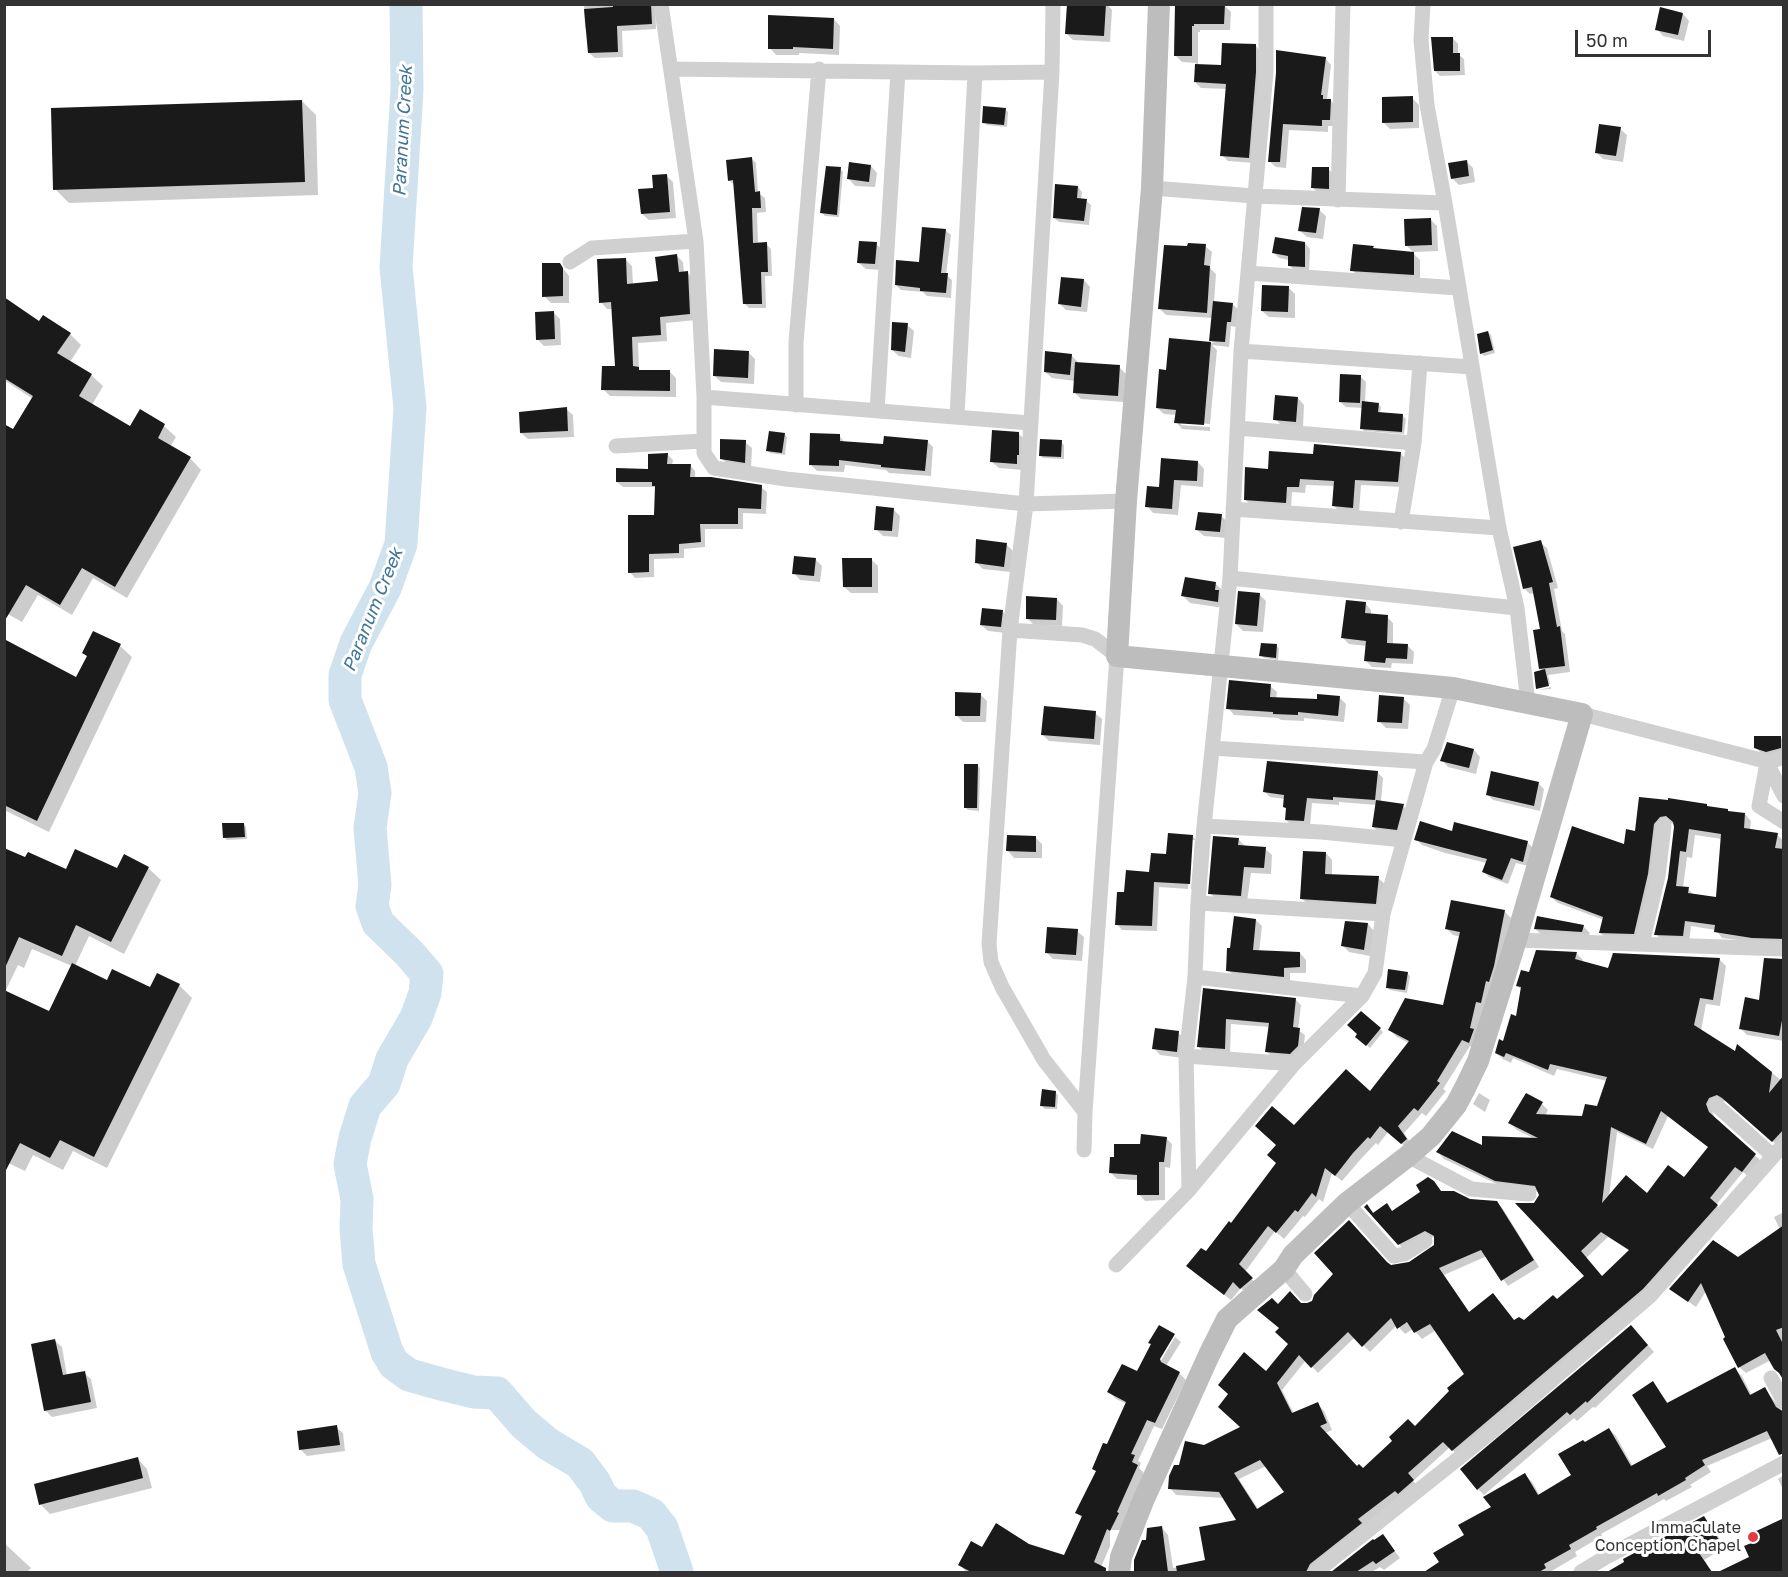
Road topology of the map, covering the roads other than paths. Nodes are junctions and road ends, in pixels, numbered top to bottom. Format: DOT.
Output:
graph roads {
  1 [pos="660,4"];
  2 [pos="1053,4"];
  3 [pos="1159,4"];
  4 [pos="1266,4"];
  5 [pos="1343,4"];
  6 [pos="1424,4"];
  7 [pos="670,69"];
  8 [pos="819,69"];
  9 [pos="897,72"];
  10 [pos="1052,72"];
  11 [pos="975,73"];
  12 [pos="1152,188"];
  13 [pos="1254,196"];
  14 [pos="1338,200"];
  15 [pos="1445,203"];
  16 [pos="696,241"];
  17 [pos="570,262"];
  18 [pos="1248,273"];
  19 [pos="1458,288"];
  20 [pos="1242,351"];
  21 [pos="1420,363"];
  22 [pos="1472,367"];
  23 [pos="704,396"];
  24 [pos="796,405"];
  25 [pos="877,411"];
  26 [pos="957,416"];
  27 [pos="1030,423"];
  28 [pos="1238,428"];
  29 [pos="704,441"];
  30 [pos="1414,443"];
  31 [pos="616,446"];
  32 [pos="1126,501"];
  33 [pos="1026,504"];
  34 [pos="1233,509"];
  35 [pos="1401,522"];
  36 [pos="1498,528"];
  37 [pos="1230,578"];
  38 [pos="1517,608"];
  39 [pos="1010,630"];
  40 [pos="1117,656"];
  41 [pos="1221,665"];
  42 [pos="1453,688"];
  43 [pos="1528,703"];
  44 [pos="1582,714"];
  45 [pos="1212,748"];
  46 [pos="1784,757"];
  47 [pos="1426,762"];
  48 [pos="1767,764"];
  49 [pos="1784,796"];
  50 [pos="1784,822"];
  51 [pos="1204,825"];
  52 [pos="1664,826"];
  53 [pos="1404,840"];
  54 [pos="1198,903"];
  55 [pos="1383,914"];
  56 [pos="1516,940"];
  57 [pos="1641,944"];
  58 [pos="1784,949"];
  59 [pos="1195,977"];
  60 [pos="1362,996"];
  61 [pos="1186,1056"];
  62 [pos="1294,1064"];
  63 [pos="1716,1105"];
  64 [pos="1085,1112"];
  65 [pos="1784,1144"];
  66 [pos="1084,1150"];
  67 [pos="1408,1156"];
  68 [pos="1773,1156"];
  69 [pos="1189,1190"];
  70 [pos="1529,1194"];
  71 [pos="1347,1203"];
  72 [pos="1425,1241"];
  73 [pos="1116,1265"];
  74 [pos="1284,1269"];
  75 [pos="1305,1294"];
  76 [pos="1771,1378"];
  77 [pos="1784,1402"];
  78 [pos="1784,1463"];
  79 [pos="1119,1572"];
  80 [pos="1316,1572"];
  81 [pos="1581,1572"];
  1 -- 7 [label="street"];
  2 -- 10 [label="street"];
  3 -- 12 [label="street"];
  4 -- 13 [label="street"];
  5 -- 14 [label="street"];
  6 -- 15 [label="street"];
  7 -- 8 [label="street"];
  7 -- 16 [label="street"];
  8 -- 9 [label="street"];
  8 -- 24 [label="street"];
  9 -- 11 [label="street"];
  9 -- 25 [label="street"];
  10 -- 11 [label="street"];
  10 -- 27 [label="street"];
  11 -- 26 [label="street"];
  12 -- 13 [label="street"];
  12 -- 32 [label="street"];
  13 -- 14 [label="street"];
  13 -- 18 [label="street"];
  14 -- 15 [label="street"];
  15 -- 19 [label="street"];
  16 -- 17 [label="street"];
  16 -- 23 [label="street"];
  18 -- 19 [label="street"];
  18 -- 20 [label="street"];
  19 -- 22 [label="street"];
  20 -- 21 [label="street"];
  20 -- 28 [label="street"];
  21 -- 22 [label="street"];
  21 -- 30 [label="street"];
  22 -- 36 [label="street"];
  23 -- 24 [label="street"];
  23 -- 29 [label="street"];
  24 -- 25 [label="street"];
  25 -- 26 [label="street"];
  26 -- 27 [label="street"];
  27 -- 33 [label="street"];
  28 -- 30 [label="street"];
  28 -- 34 [label="street"];
  29 -- 31 [label="street"];
  29 -- 33 [label="street"];
  30 -- 35 [label="street"];
  32 -- 33 [label="street"];
  32 -- 40 [label="street"];
  33 -- 39 [label="street"];
  34 -- 35 [label="street"];
  34 -- 37 [label="street"];
  35 -- 36 [label="street"];
  36 -- 38 [label="street"];
  37 -- 38 [label="street"];
  37 -- 41 [label="street"];
  38 -- 43 [label="street"];
  39 -- 40 [label="street"];
  39 -- 64 [label="street"];
  40 -- 41 [label="street"];
  40 -- 64 [label="street"];
  41 -- 42 [label="street"];
  41 -- 45 [label="street"];
  42 -- 43 [label="street"];
  42 -- 47 [label="street"];
  43 -- 44 [label="street"];
  44 -- 48 [label="street"];
  44 -- 56 [label="street"];
  45 -- 47 [label="street"];
  45 -- 51 [label="street"];
  46 -- 48 [label="street"];
  47 -- 53 [label="street"];
  48 -- 49 [label="street"];
  48 -- 50 [label="street"];
  51 -- 53 [label="street"];
  51 -- 54 [label="street"];
  52 -- 57 [label="street"];
  53 -- 55 [label="street"];
  54 -- 55 [label="street"];
  54 -- 59 [label="street"];
  55 -- 60 [label="street"];
  56 -- 57 [label="street"];
  56 -- 67 [label="street"];
  57 -- 58 [label="street"];
  59 -- 60 [label="street"];
  59 -- 61 [label="street"];
  60 -- 62 [label="street"];
  61 -- 62 [label="street"];
  61 -- 69 [label="street"];
  62 -- 69 [label="street"];
  63 -- 68 [label="street"];
  64 -- 66 [label="street"];
  65 -- 68 [label="street"];
  67 -- 70 [label="street"];
  67 -- 71 [label="street"];
  68 -- 80 [label="street"];
  69 -- 73 [label="street"];
  71 -- 72 [label="street"];
  71 -- 74 [label="street"];
  74 -- 75 [label="street"];
  74 -- 79 [label="street"];
  76 -- 77 [label="street"];
  78 -- 81 [label="street"];
}
